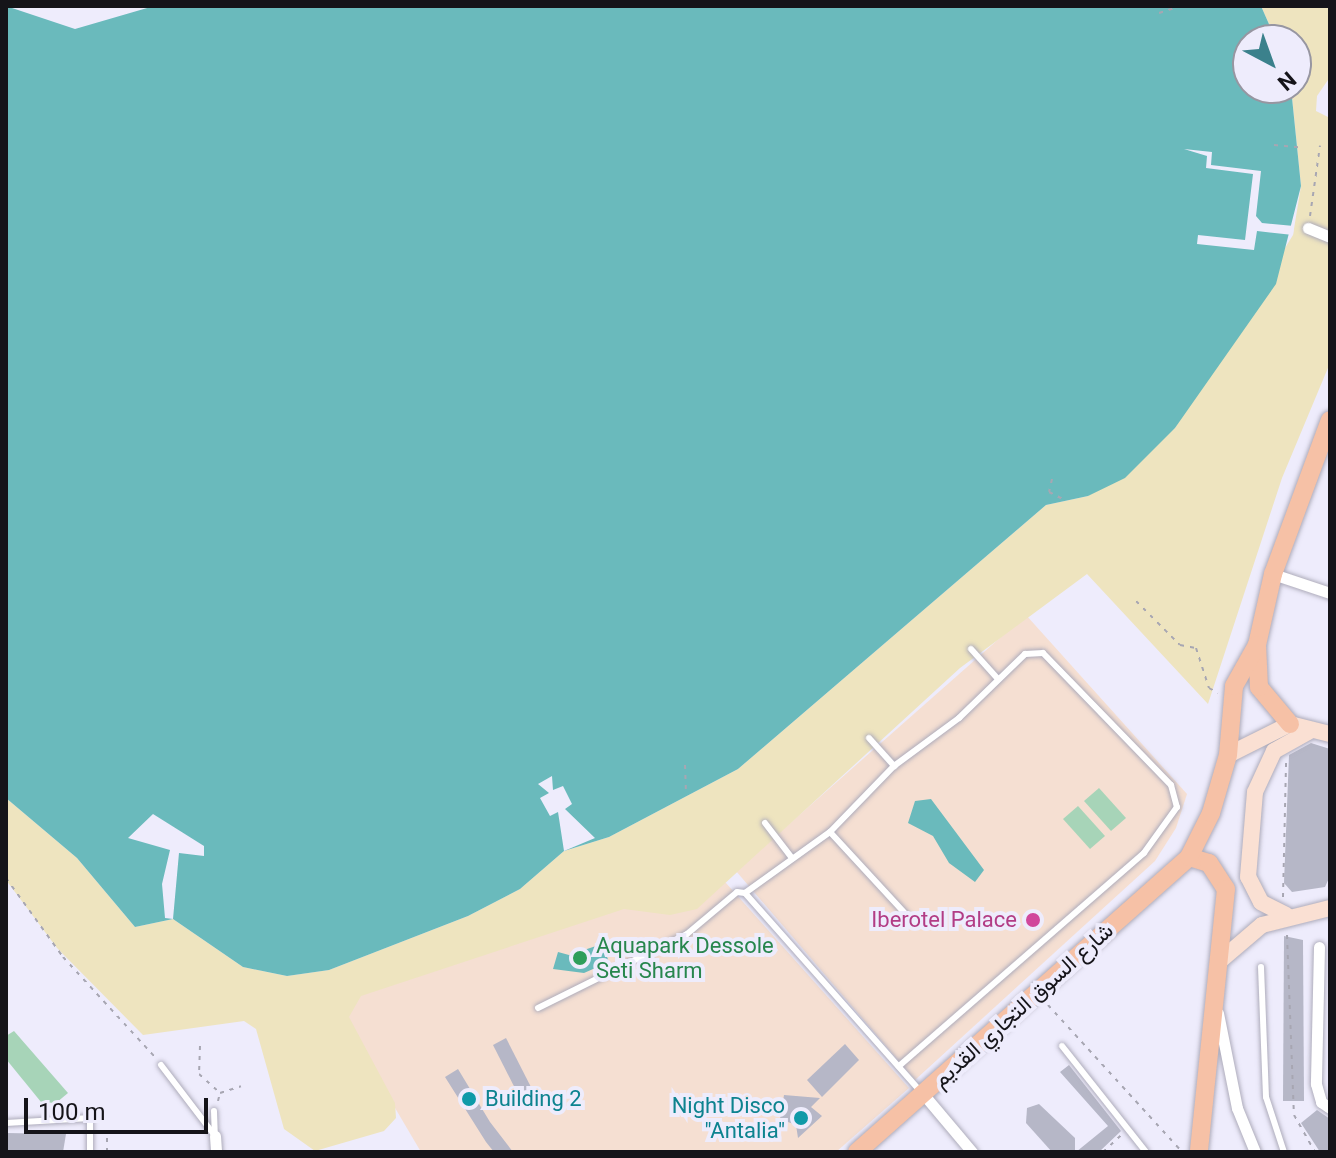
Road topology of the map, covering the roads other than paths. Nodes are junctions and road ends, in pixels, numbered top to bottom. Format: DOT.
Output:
graph roads {
  1 [pos="1308,228"];
  2 [pos="1330,237"];
  3 [pos="1330,420"];
  4 [pos="1273,574"];
  5 [pos="1330,593"];
  6 [pos="1257,645"];
  7 [pos="971,649"];
  8 [pos="997,678"];
  9 [pos="1291,730"];
  10 [pos="1330,734"];
  11 [pos="869,738"];
  12 [pos="1228,755"];
  13 [pos="894,766"];
  14 [pos="765,823"];
  15 [pos="830,832"];
  16 [pos="1189,857"];
  17 [pos="792,858"];
  18 [pos="745,893"];
  19 [pos="1330,908"];
  20 [pos="1286,915"];
  21 [pos="912,921"];
  22 [pos="1319,947"];
  23 [pos="1221,960"];
  24 [pos="1261,967"];
  25 [pos="538,1008"];
  26 [pos="1218,1013"];
  27 [pos="1062,1046"];
  28 [pos="161,1065"];
  29 [pos="899,1066"];
  30 [pos="924,1095"];
  31 [pos="1330,1108"];
  32 [pos="214,1111"];
  33 [pos="6,1123"];
  34 [pos="215,1136"];
  35 [pos="90,1152"];
  36 [pos="216,1152"];
  37 [pos="857,1152"];
  38 [pos="972,1152"];
  39 [pos="1146,1152"];
  40 [pos="1199,1152"];
  41 [pos="1255,1152"];
  42 [pos="1284,1152"];
  1 -- 2 [label="street"];
  3 -- 4 [label="main road"];
  4 -- 5 [label="street"];
  4 -- 6 [label="main road"];
  6 -- 9 [label="main road"];
  6 -- 12 [label="main road, شارع السوق التجاري القديم"];
  7 -- 8 [label="lane"];
  8 -- 13 [label="lane"];
  8 -- 29 [label="lane"];
  9 -- 10 [label="main road"];
  9 -- 12 [label="main road"];
  9 -- 20 [label="main road"];
  11 -- 13 [label="lane"];
  12 -- 16 [label="main road, شارع السوق التجاري القديم"];
  13 -- 15 [label="lane"];
  14 -- 17 [label="lane"];
  15 -- 17 [label="lane"];
  15 -- 21 [label="lane"];
  16 -- 23 [label="main road"];
  16 -- 30 [label="main road, شارع السوق التجاري القديم"];
  17 -- 18 [label="lane"];
  18 -- 25 [label="lane"];
  18 -- 29 [label="lane"];
  19 -- 20 [label="main road"];
  20 -- 23 [label="main road"];
  22 -- 31 [label="street"];
  23 -- 26 [label="main road"];
  24 -- 42 [label="lane"];
  26 -- 40 [label="main road"];
  26 -- 41 [label="street"];
  27 -- 39 [label="lane"];
  28 -- 34 [label="lane"];
  29 -- 30 [label="lane"];
  30 -- 37 [label="main road, شارع السوق التجاري القديم"];
  30 -- 38 [label="street"];
  32 -- 34 [label="lane"];
  33 -- 35 [label="lane"];
  34 -- 36 [label="street"];
}
